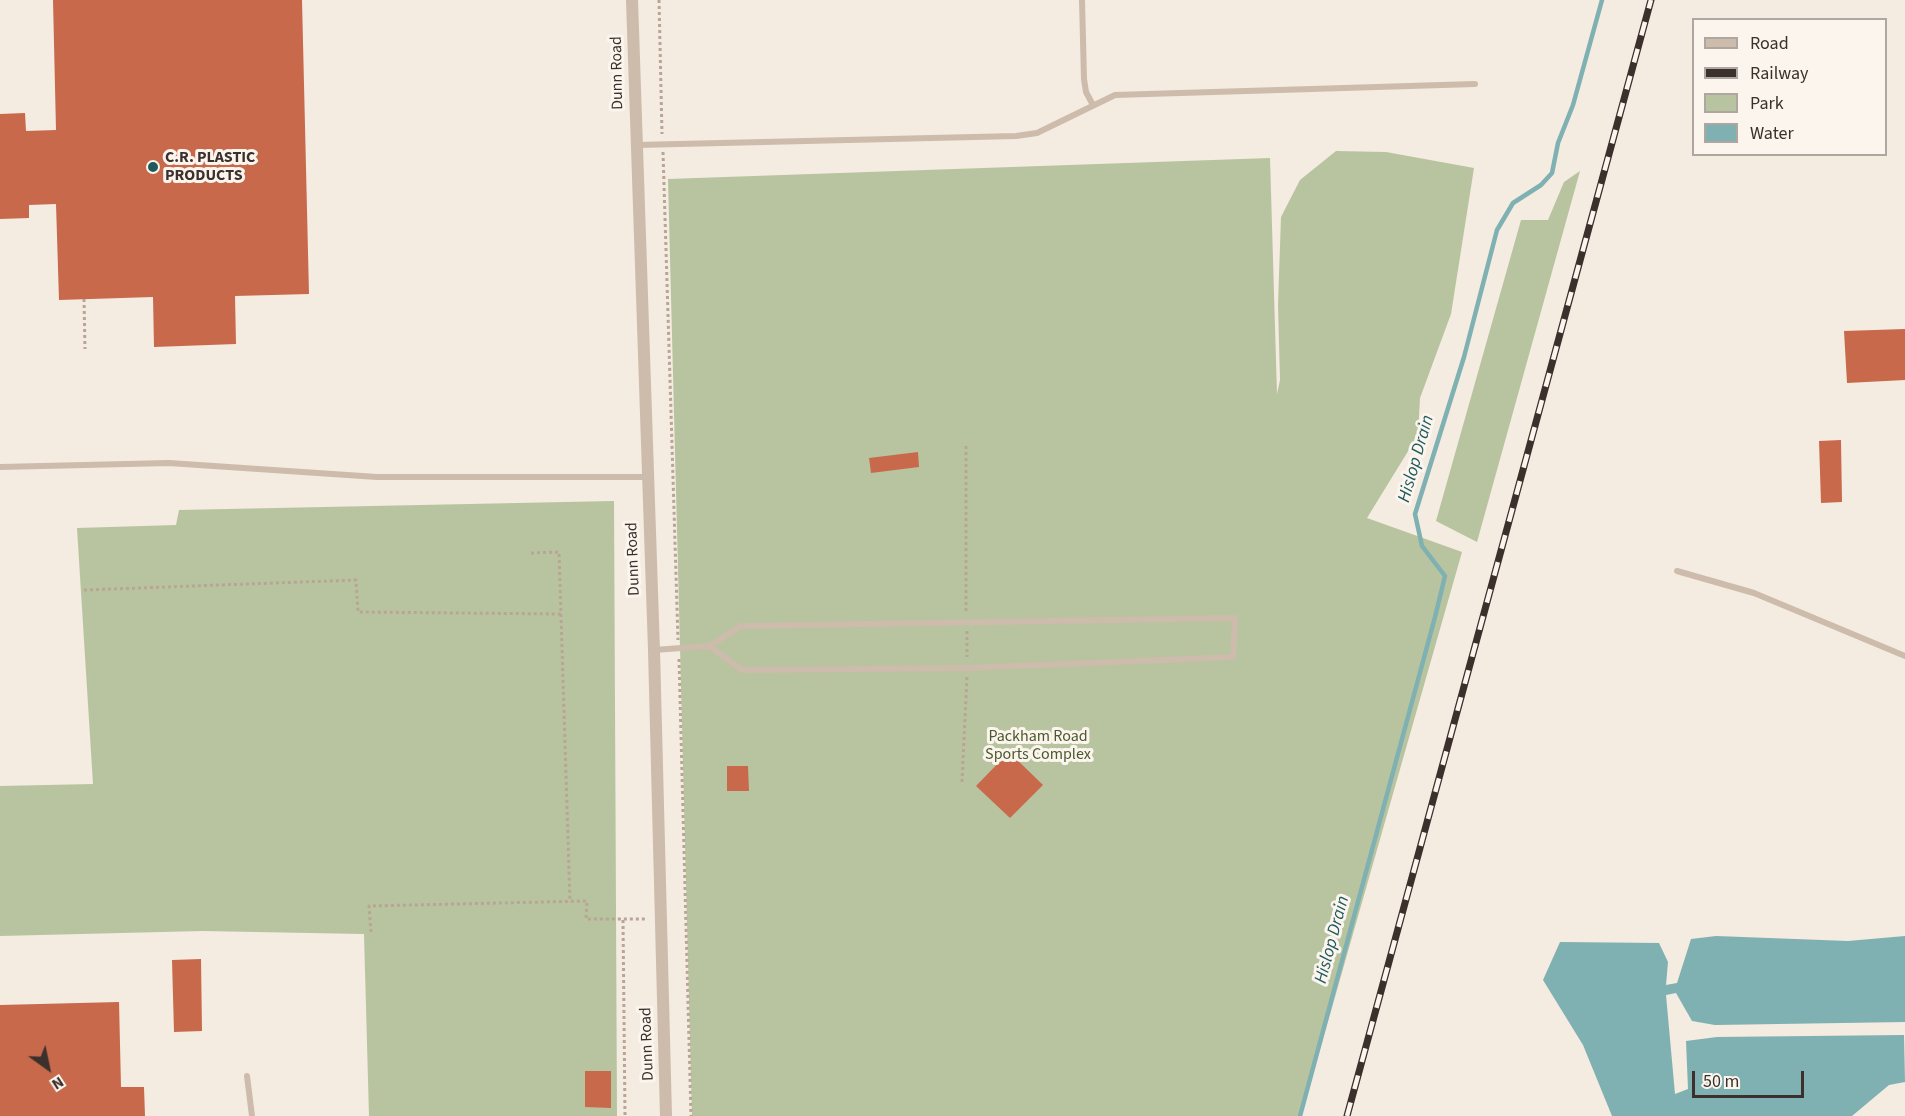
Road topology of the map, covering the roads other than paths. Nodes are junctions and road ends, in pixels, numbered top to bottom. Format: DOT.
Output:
graph roads {
  1 [pos="632,0"];
  2 [pos="1082,0"];
  3 [pos="1475,84"];
  4 [pos="1093,105"];
  5 [pos="636,145"];
  6 [pos="0,467"];
  7 [pos="648,477"];
  8 [pos="1677,571"];
  9 [pos="709,646"];
  10 [pos="654,650"];
  11 [pos="1905,656"];
  12 [pos="247,1076"];
  13 [pos="252,1116"];
  14 [pos="666,1116"];
  1 -- 5 [label="street, Dunn Road"];
  2 -- 4 [label="lane"];
  3 -- 4 [label="lane"];
  4 -- 5 [label="lane"];
  5 -- 7 [label="street, Dunn Road"];
  6 -- 7 [label="lane"];
  7 -- 10 [label="street, Dunn Road"];
  8 -- 11 [label="lane"];
  9 -- 9 [label="lane"];
  9 -- 10 [label="lane"];
  10 -- 14 [label="street, Dunn Road"];
  12 -- 13 [label="lane"];
}
